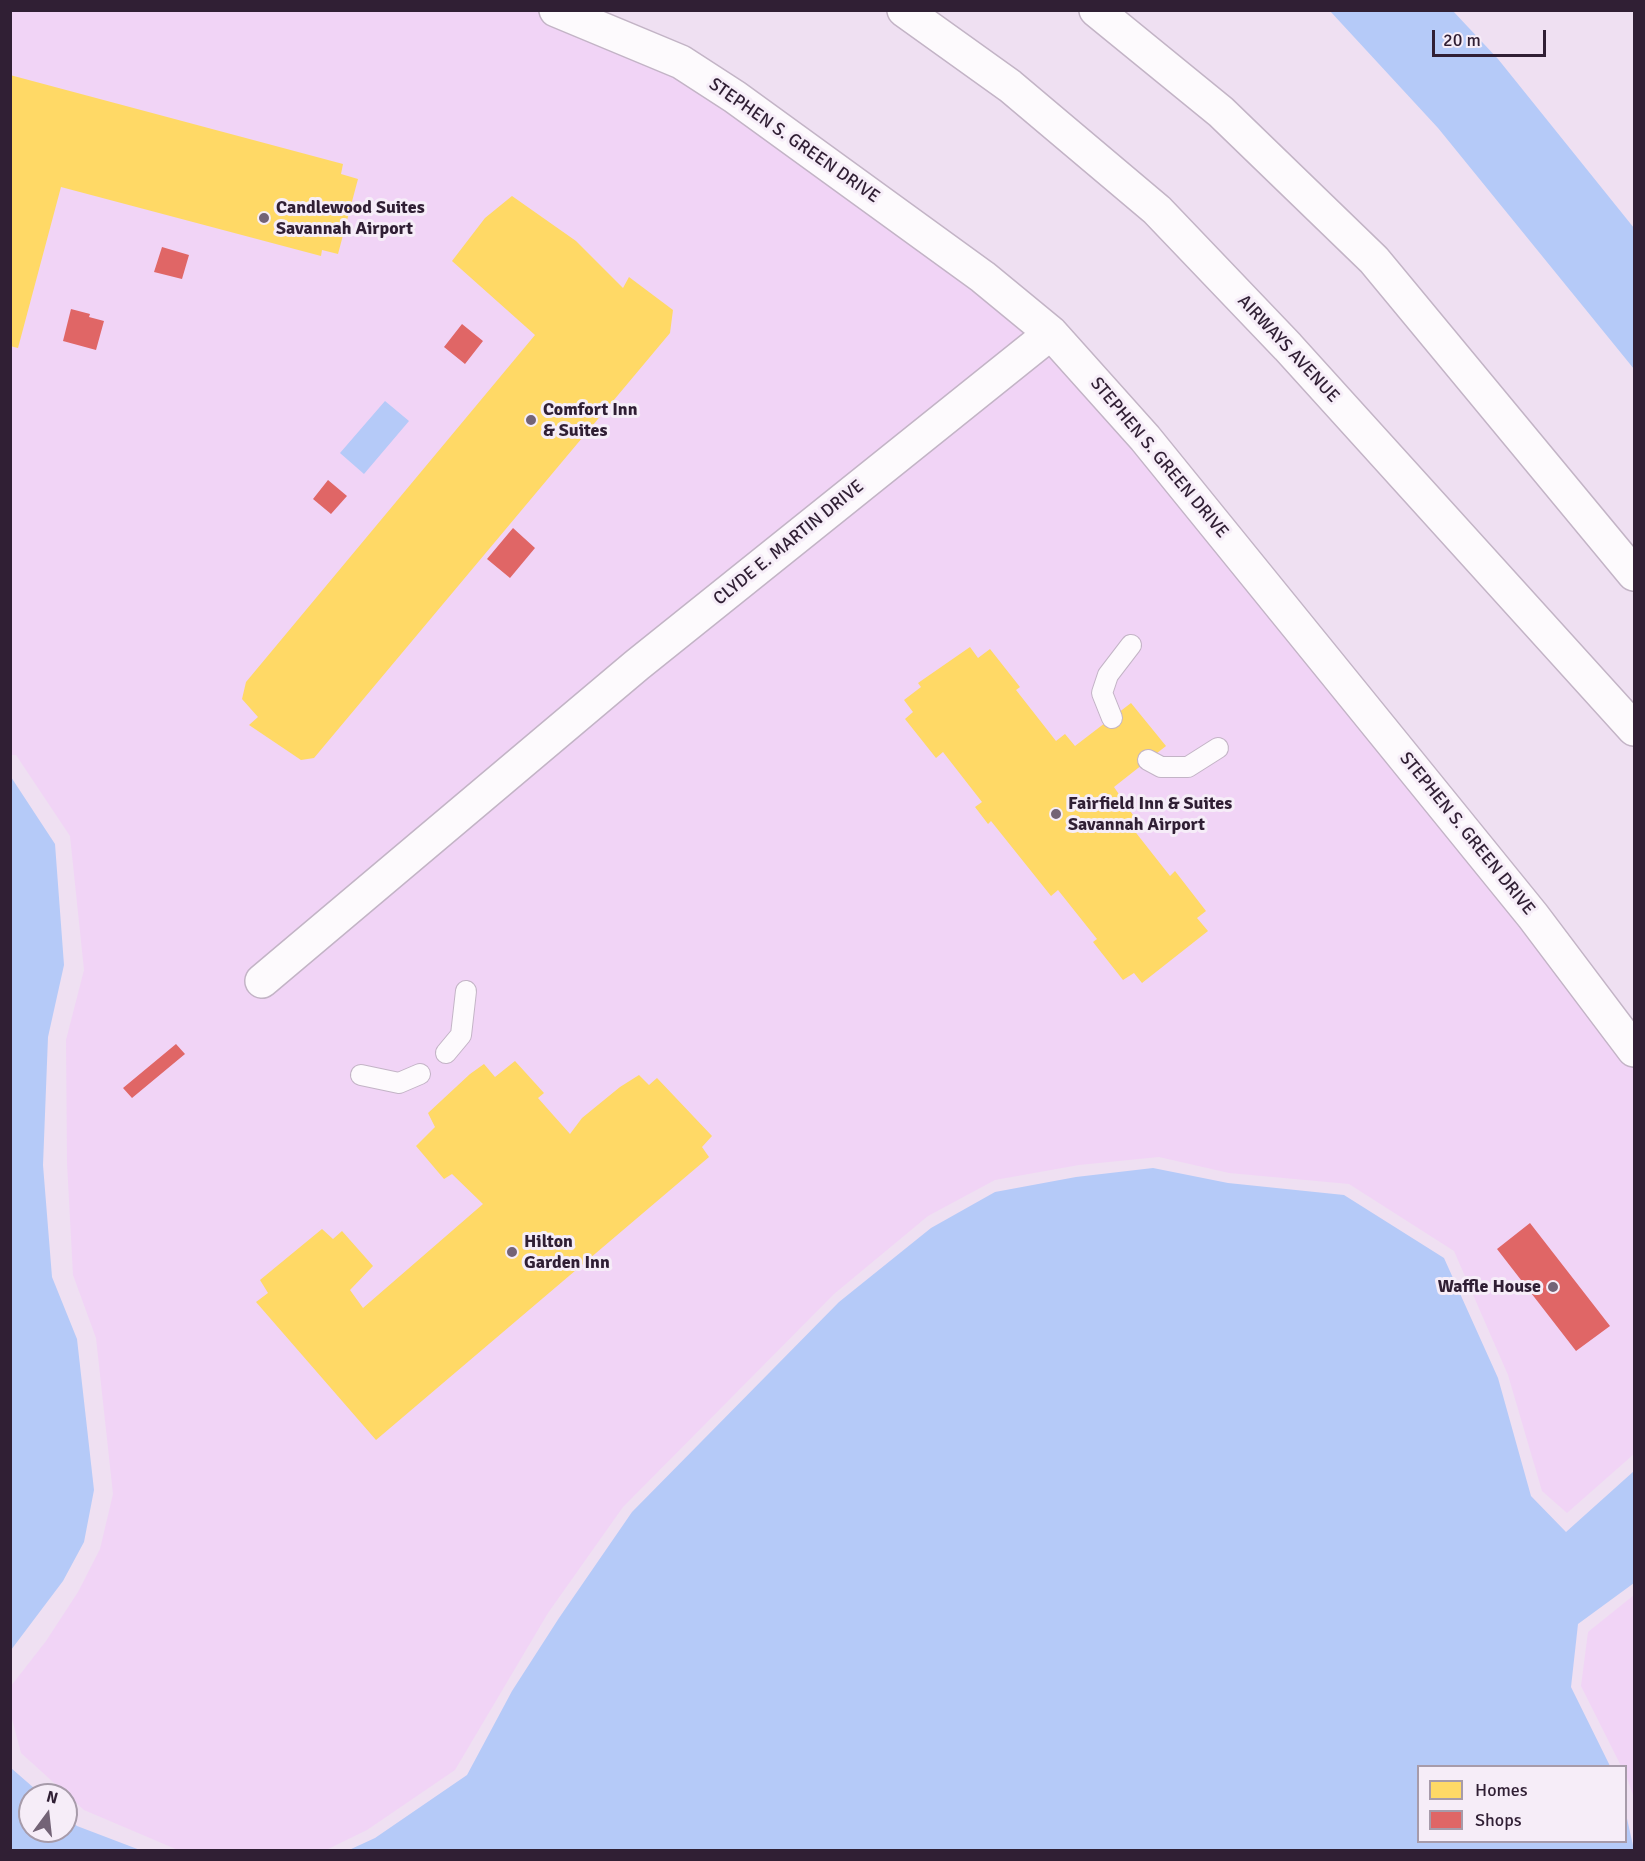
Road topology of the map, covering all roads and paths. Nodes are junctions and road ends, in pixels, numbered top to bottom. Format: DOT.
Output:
graph roads {
  1 [pos="556,10"];
  2 [pos="904,10"];
  3 [pos="1096,10"];
  4 [pos="1051,333"];
  5 [pos="1635,574"];
  6 [pos="1131,645"];
  7 [pos="1112,718"];
  8 [pos="1635,729"];
  9 [pos="1218,748"];
  10 [pos="1148,760"];
  11 [pos="262,981"];
  12 [pos="466,991"];
  13 [pos="1635,1050"];
  14 [pos="446,1053"];
  15 [pos="420,1074"];
  16 [pos="361,1075"];
  1 -- 4 [label="street, STEPHEN S. GREEN DRIVE"];
  2 -- 8 [label="street, AIRWAYS AVENUE"];
  3 -- 5 [label="street"];
  4 -- 11 [label="street, CLYDE E. MARTIN DRIVE"];
  4 -- 13 [label="street, STEPHEN S. GREEN DRIVE"];
  6 -- 7 [label="lane"];
  9 -- 10 [label="lane"];
  12 -- 14 [label="lane"];
  15 -- 16 [label="lane"];
}
